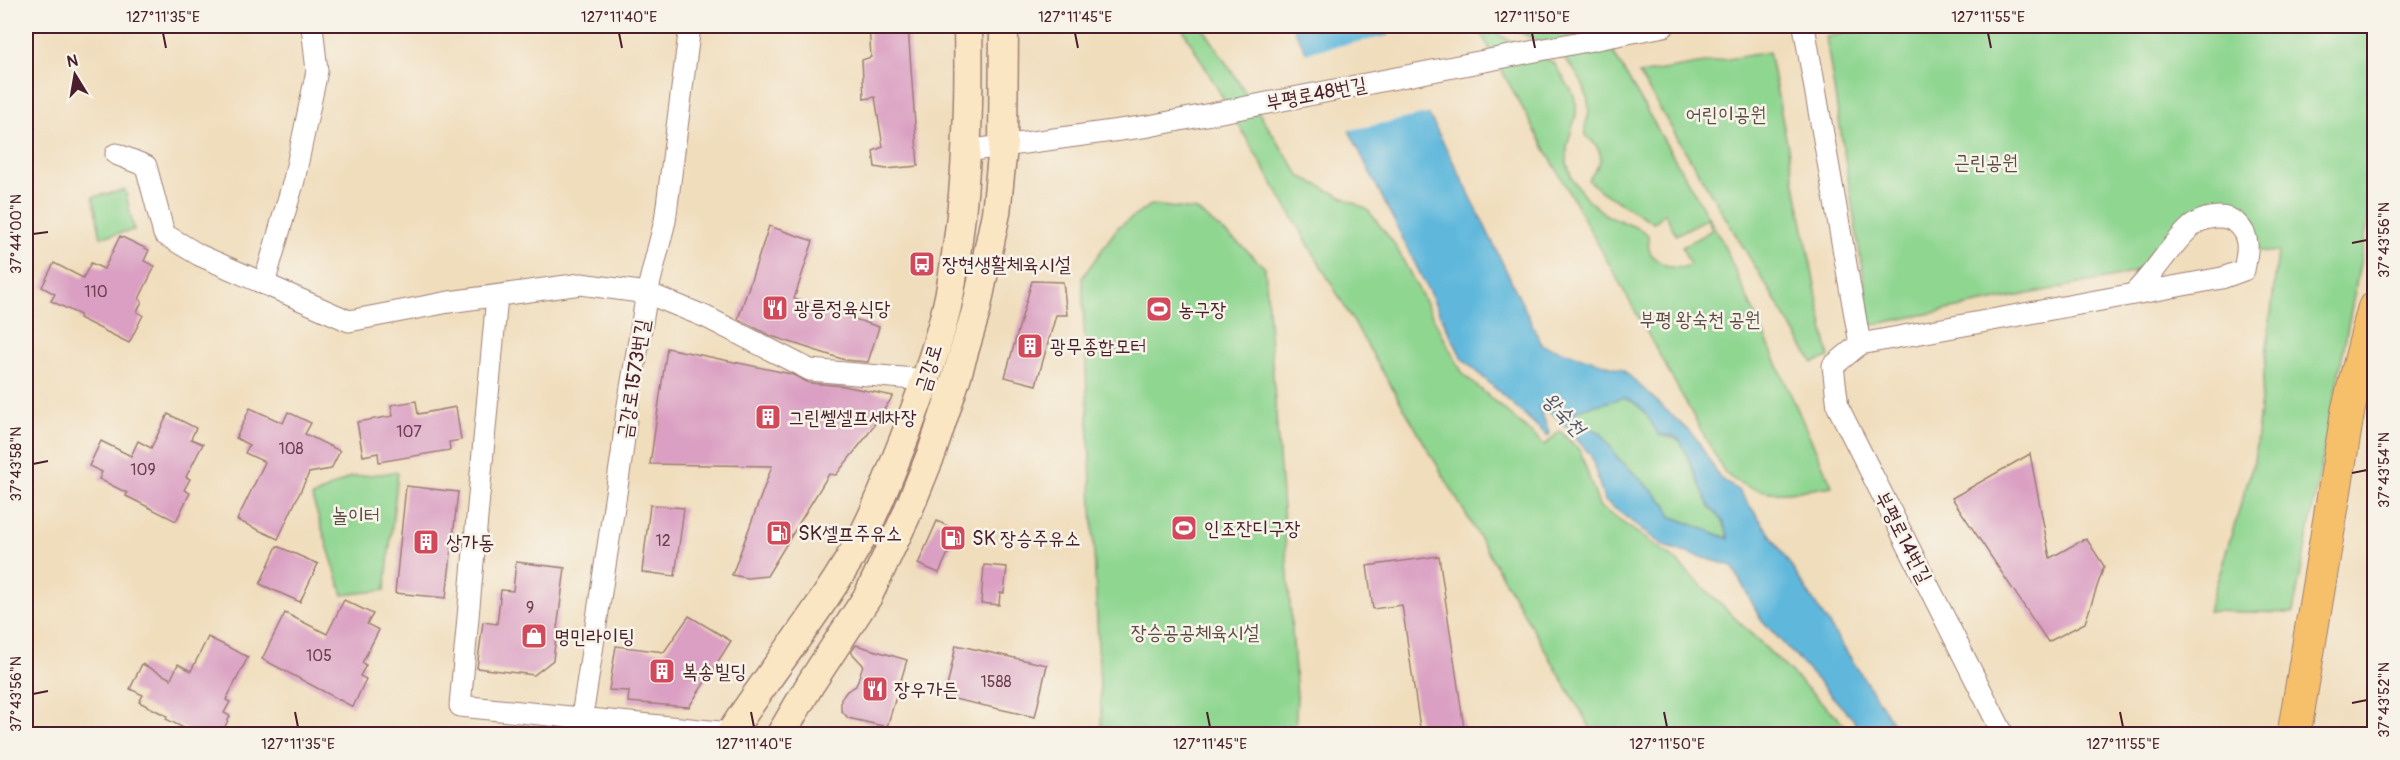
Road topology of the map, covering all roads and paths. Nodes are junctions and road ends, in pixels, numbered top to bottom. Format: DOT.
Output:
graph roads {
  1 [pos="312,26"];
  2 [pos="690,26"];
  3 [pos="968,26"];
  4 [pos="1004,26"];
  5 [pos="1664,26"];
  6 [pos="1804,26"];
  7 [pos="1003,147"];
  8 [pos="966,151"];
  9 [pos="116,154"];
  10 [pos="264,284"];
  11 [pos="647,293"];
  12 [pos="2134,293"];
  13 [pos="497,296"];
  14 [pos="2374,309"];
  15 [pos="1860,344"];
  16 [pos="926,380"];
  17 [pos="582,726"];
  18 [pos="730,734"];
  19 [pos="781,735"];
  20 [pos="2003,735"];
  21 [pos="2294,735"];
  1 -- 10 [label="street"];
  2 -- 11 [label="street, 금강로1573번길"];
  3 -- 8 [label="main road, 금강로"];
  4 -- 7 [label="main road, 금강로"];
  5 -- 7 [label="street, 부평로48번길"];
  6 -- 15 [label="street"];
  7 -- 8 [label="street, 부평로48번길"];
  7 -- 19 [label="main road, 금강로"];
  8 -- 16 [label="main road, 금강로"];
  9 -- 10 [label="street"];
  10 -- 13 [label="street"];
  11 -- 13 [label="street"];
  11 -- 16 [label="street"];
  11 -- 17 [label="street, 금강로1573번길"];
  12 -- 12 [label="street"];
  12 -- 15 [label="street"];
  13 -- 17 [label="street"];
  14 -- 21 [label="highway"];
  15 -- 20 [label="street, 부평로14번길"];
  16 -- 18 [label="main road, 금강로"];
  17 -- 18 [label="street"];
}
